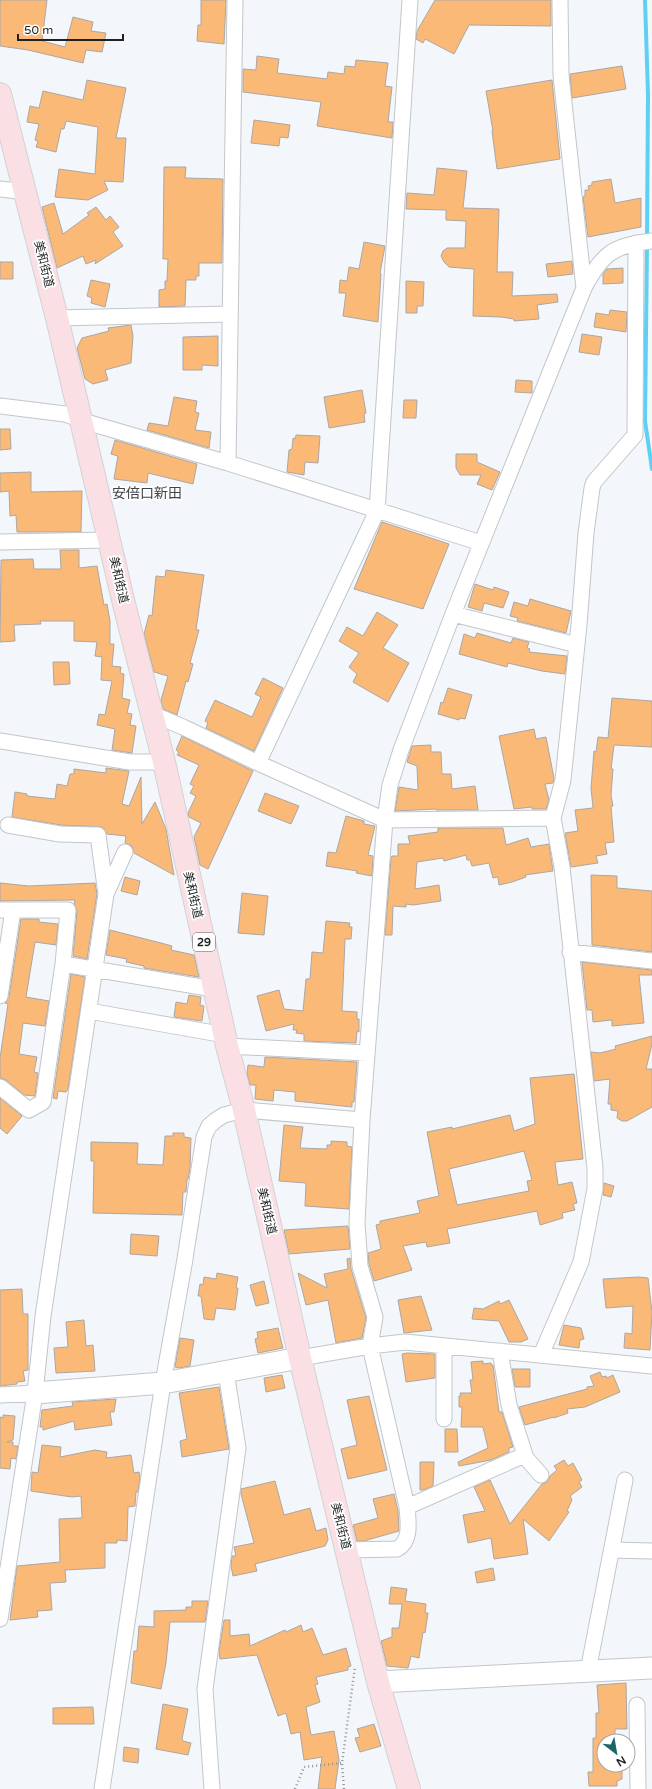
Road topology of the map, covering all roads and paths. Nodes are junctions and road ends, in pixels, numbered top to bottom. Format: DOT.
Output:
graph roads {
  1 [pos="235,0"];
  2 [pos="410,0"];
  3 [pos="560,0"];
  4 [pos="0,94"];
  5 [pos="0,189"];
  6 [pos="26,192"];
  7 [pos="652,241"];
  8 [pos="636,243"];
  9 [pos="584,288"];
  10 [pos="230,314"];
  11 [pos="57,318"];
  12 [pos="0,406"];
  13 [pos="80,419"];
  14 [pos="228,462"];
  15 [pos="377,511"];
  16 [pos="110,540"];
  17 [pos="0,542"];
  18 [pos="481,544"];
  19 [pos="453,614"];
  20 [pos="577,645"];
  21 [pos="150,713"];
  22 [pos="0,741"];
  23 [pos="164,762"];
  24 [pos="258,763"];
  25 [pos="553,818"];
  26 [pos="385,820"];
  27 [pos="8,825"];
  28 [pos="125,852"];
  29 [pos="106,894"];
  30 [pos="6,910"];
  31 [pos="570,952"];
  32 [pos="652,961"];
  33 [pos="63,964"];
  34 [pos="95,970"];
  35 [pos="214,989"];
  36 [pos="0,996"];
  37 [pos="89,1011"];
  38 [pos="226,1040"];
  39 [pos="367,1052"];
  40 [pos="0,1087"];
  41 [pos="244,1110"];
  42 [pos="362,1120"];
  43 [pos="370,1346"];
  44 [pos="444,1346"];
  45 [pos="500,1351"];
  46 [pos="541,1355"];
  47 [pos="300,1358"];
  48 [pos="652,1366"];
  49 [pos="226,1372"];
  50 [pos="163,1383"];
  51 [pos="35,1393"];
  52 [pos="0,1395"];
  53 [pos="444,1419"];
  54 [pos="526,1458"];
  55 [pos="541,1475"];
  56 [pos="625,1480"];
  57 [pos="407,1507"];
  58 [pos="346,1550"];
  59 [pos="612,1550"];
  60 [pos="652,1550"];
  61 [pos="0,1619"];
  62 [pos="370,1649"];
  63 [pos="652,1668"];
  64 [pos="588,1672"];
  65 [pos="378,1682"];
  66 [pos="637,1705"];
  67 [pos="342,1763"];
  68 [pos="102,1789"];
  69 [pos="212,1789"];
  70 [pos="295,1789"];
  71 [pos="344,1789"];
  72 [pos="409,1789"];
  73 [pos="638,1789"];
  1 -- 10 [label="street"];
  2 -- 15 [label="street"];
  3 -- 9 [label="street"];
  4 -- 6 [label="main road, 美和街道 / 29"];
  5 -- 6 [label="street"];
  6 -- 11 [label="main road, 美和街道 / 29"];
  7 -- 8 [label="street"];
  8 -- 9 [label="street"];
  8 -- 20 [label="street"];
  9 -- 18 [label="street"];
  10 -- 11 [label="street"];
  10 -- 14 [label="street"];
  11 -- 13 [label="main road, 美和街道 / 29"];
  12 -- 13 [label="street"];
  13 -- 14 [label="street"];
  13 -- 16 [label="main road, 美和街道 / 29"];
  14 -- 15 [label="street"];
  15 -- 18 [label="street"];
  15 -- 24 [label="street"];
  16 -- 17 [label="street"];
  16 -- 21 [label="main road, 美和街道 / 29"];
  18 -- 19 [label="street"];
  19 -- 20 [label="street"];
  19 -- 26 [label="street"];
  20 -- 25 [label="street"];
  21 -- 23 [label="main road, 美和街道 / 29"];
  21 -- 24 [label="street"];
  22 -- 23 [label="street"];
  23 -- 35 [label="main road, 美和街道 / 29"];
  24 -- 26 [label="street"];
  25 -- 26 [label="street"];
  25 -- 31 [label="street"];
  26 -- 39 [label="street"];
  27 -- 29 [label="street"];
  28 -- 29 [label="street"];
  29 -- 34 [label="street"];
  30 -- 33 [label="street"];
  30 -- 36 [label="street"];
  31 -- 32 [label="street"];
  31 -- 46 [label="street"];
  33 -- 34 [label="street"];
  33 -- 40 [label="street"];
  34 -- 35 [label="street"];
  34 -- 37 [label="street"];
  35 -- 38 [label="main road, 美和街道 / 29"];
  37 -- 38 [label="street"];
  37 -- 51 [label="street"];
  38 -- 39 [label="street"];
  38 -- 41 [label="main road, 美和街道 / 29"];
  39 -- 42 [label="street"];
  41 -- 42 [label="street"];
  41 -- 47 [label="main road, 美和街道 / 29"];
  41 -- 50 [label="street"];
  42 -- 43 [label="street"];
  43 -- 44 [label="street"];
  43 -- 47 [label="street"];
  43 -- 57 [label="street"];
  44 -- 45 [label="street"];
  44 -- 53 [label="street"];
  45 -- 46 [label="street"];
  45 -- 54 [label="street"];
  46 -- 48 [label="street"];
  47 -- 49 [label="street"];
  47 -- 58 [label="main road, 美和街道 / 29"];
  49 -- 50 [label="street"];
  49 -- 69 [label="street"];
  50 -- 51 [label="street"];
  50 -- 68 [label="street"];
  51 -- 52 [label="street"];
  51 -- 61 [label="street"];
  54 -- 55 [label="street"];
  54 -- 57 [label="street"];
  56 -- 59 [label="street"];
  57 -- 58 [label="street"];
  58 -- 62 [label="main road, 美和街道 / 29"];
  59 -- 60 [label="street"];
  59 -- 64 [label="street"];
  62 -- 65 [label="main road, 美和街道 / 29"];
  62 -- 67 [label="path"];
  63 -- 64 [label="street"];
  64 -- 65 [label="street"];
  65 -- 72 [label="main road, 美和街道 / 29"];
  66 -- 73 [label="street"];
  67 -- 70 [label="path"];
  67 -- 71 [label="path"];
}
